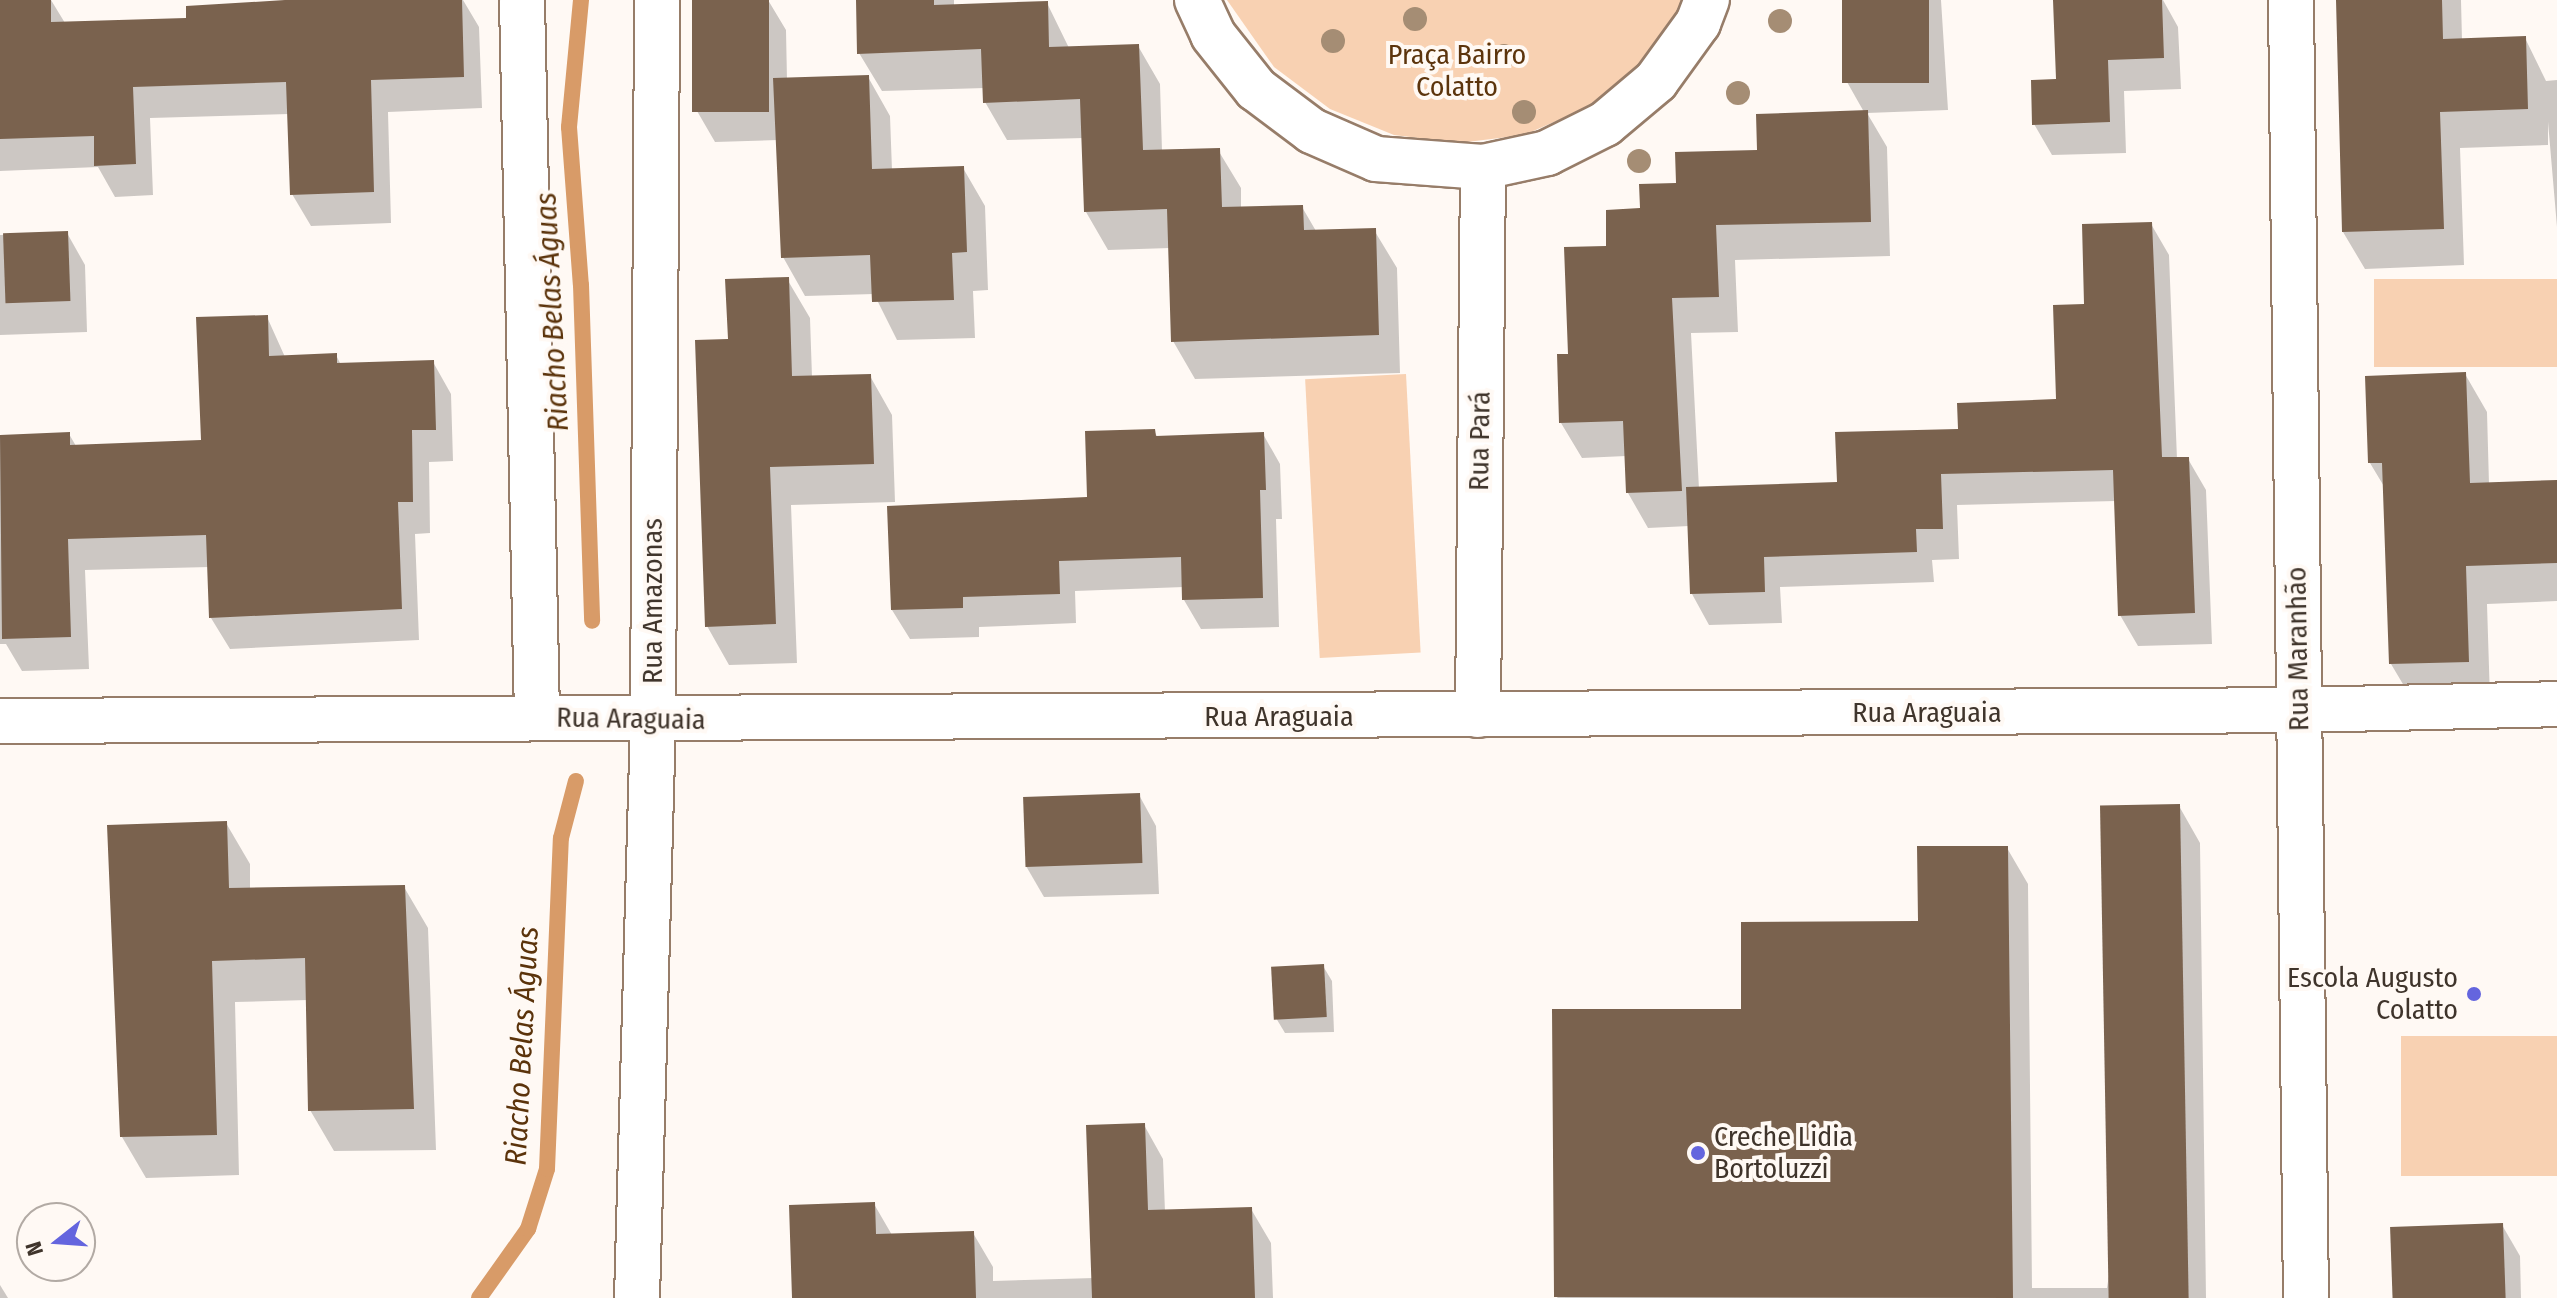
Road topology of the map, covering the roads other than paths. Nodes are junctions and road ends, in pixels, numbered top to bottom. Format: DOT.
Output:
graph roads {
  1 [pos="522,0"];
  2 [pos="657,0"];
  3 [pos="1197,0"];
  4 [pos="1707,0"];
  5 [pos="2291,0"];
  6 [pos="1483,167"];
  7 [pos="2557,704"];
  8 [pos="2299,710"];
  9 [pos="1478,715"];
  10 [pos="537,718"];
  11 [pos="0,721"];
  12 [pos="653,721"];
  13 [pos="637,1298"];
  14 [pos="2306,1298"];
  1 -- 10 [label="street"];
  2 -- 12 [label="street, Rua Amazonas"];
  3 -- 6 [label="street"];
  4 -- 6 [label="street"];
  5 -- 8 [label="street, Rua Maranhão"];
  6 -- 9 [label="street, Rua Pará"];
  7 -- 8 [label="street, Rua Araguaia"];
  8 -- 9 [label="street, Rua Araguaia"];
  8 -- 14 [label="street, Rua Maranhão"];
  9 -- 12 [label="street, Rua Araguaia"];
  10 -- 11 [label="street, Rua Araguaia"];
  10 -- 12 [label="street, Rua Araguaia"];
  12 -- 13 [label="street, Rua Amazonas"];
}
